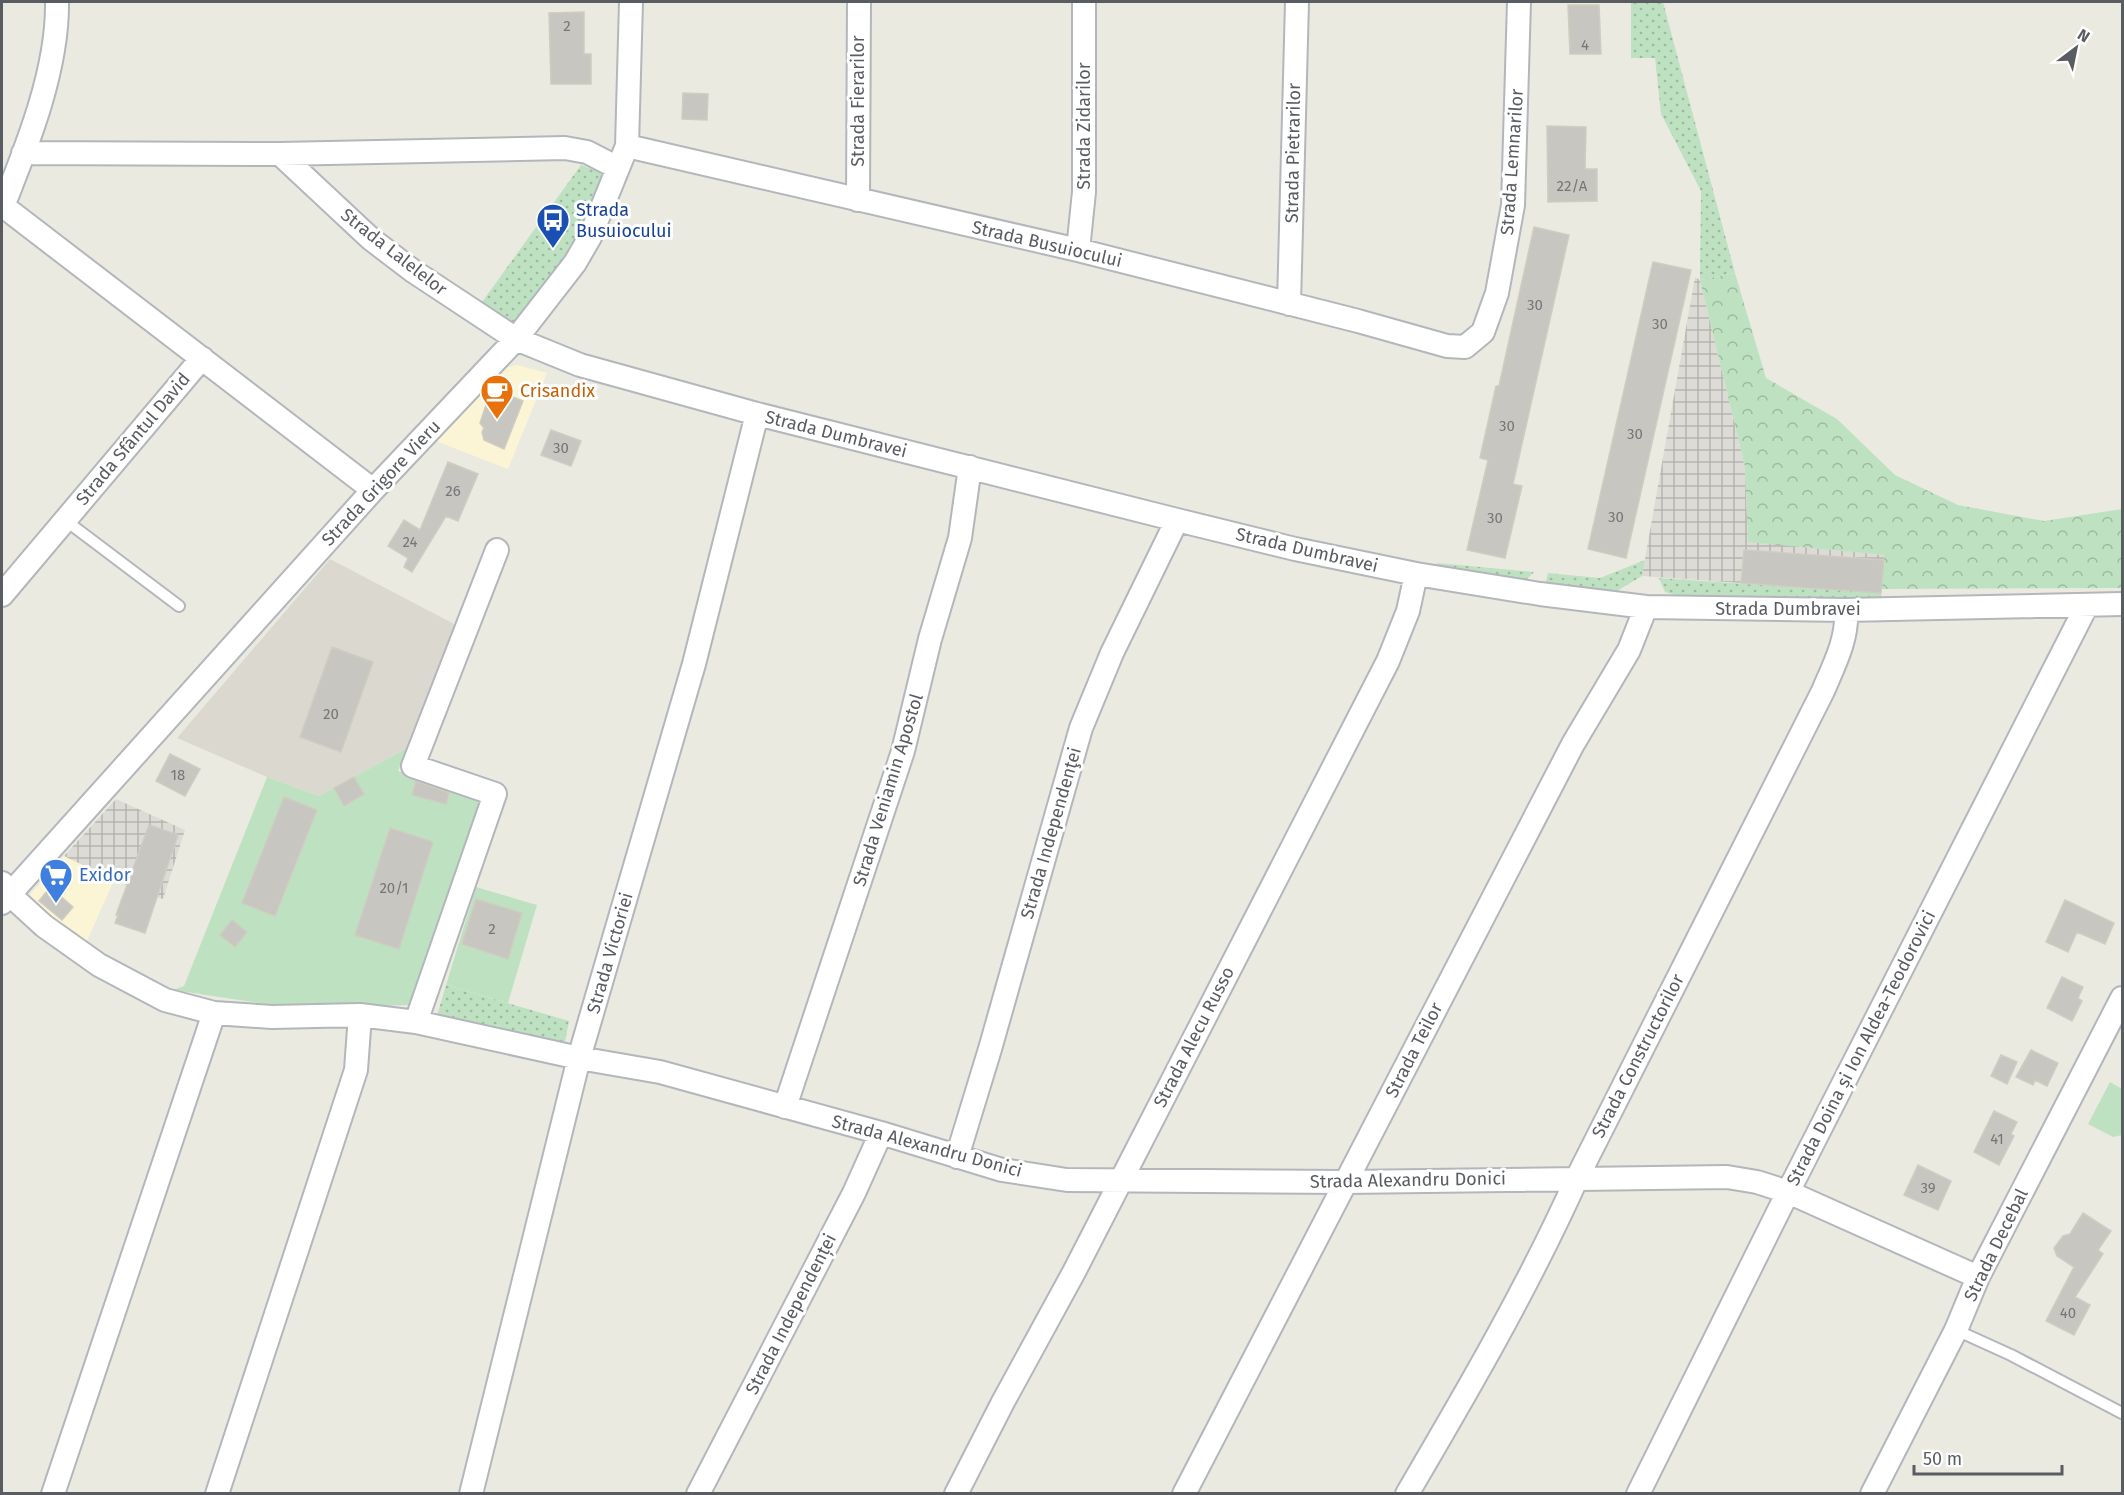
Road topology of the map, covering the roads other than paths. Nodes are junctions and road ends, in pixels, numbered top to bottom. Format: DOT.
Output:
graph roads {
  1 [pos="57,2"];
  2 [pos="631,2"];
  3 [pos="859,2"];
  4 [pos="1084,2"];
  5 [pos="1297,2"];
  6 [pos="1519,2"];
  7 [pos="627,146"];
  8 [pos="23,153"];
  9 [pos="280,154"];
  10 [pos="618,168"];
  11 [pos="858,200"];
  12 [pos="2,207"];
  13 [pos="1078,250"];
  14 [pos="1289,304"];
  15 [pos="516,339"];
  16 [pos="1465,347"];
  17 [pos="202,358"];
  18 [pos="757,414"];
  19 [pos="970,467"];
  20 [pos="373,490"];
  21 [pos="65,520"];
  22 [pos="1177,520"];
  23 [pos="497,550"];
  24 [pos="1416,574"];
  25 [pos="2,595"];
  26 [pos="2122,604"];
  27 [pos="2087,605"];
  28 [pos="179,606"];
  29 [pos="1646,607"];
  30 [pos="1846,610"];
  31 [pos="4,893"];
  32 [pos="2122,998"];
  33 [pos="214,1013"];
  34 [pos="360,1015"];
  35 [pos="416,1022"];
  36 [pos="579,1058"];
  37 [pos="785,1107"];
  38 [pos="880,1133"];
  39 [pos="957,1157"];
  40 [pos="1576,1178"];
  41 [pos="1120,1180"];
  42 [pos="1346,1182"];
  43 [pos="1788,1192"];
  44 [pos="1978,1277"];
  45 [pos="1956,1330"];
  46 [pos="2122,1413"];
  47 [pos="53,1494"];
  48 [pos="217,1494"];
  49 [pos="471,1494"];
  50 [pos="698,1494"];
  51 [pos="956,1494"];
  52 [pos="1184,1494"];
  53 [pos="1407,1494"];
  54 [pos="1638,1494"];
  55 [pos="1872,1494"];
  1 -- 8 [label="street"];
  2 -- 7 [label="street, Strada Grigore Vieru"];
  3 -- 11 [label="street, Strada Fierarilor"];
  4 -- 13 [label="street, Strada Zidarilor"];
  5 -- 14 [label="street, Strada Pietrarilor"];
  6 -- 16 [label="street, Strada Lemnarilor"];
  7 -- 10 [label="street, Strada Grigore Vieru"];
  7 -- 11 [label="street, Strada Busuiocului"];
  8 -- 9 [label="street"];
  8 -- 12 [label="street"];
  9 -- 10 [label="street"];
  9 -- 15 [label="street, Strada Lalelelor"];
  10 -- 15 [label="street, Strada Grigore Vieru"];
  11 -- 13 [label="street, Strada Busuiocului"];
  12 -- 17 [label="street"];
  13 -- 14 [label="street, Strada Busuiocului"];
  14 -- 16 [label="street, Strada Busuiocului"];
  15 -- 18 [label="street, Strada Dumbravei"];
  15 -- 20 [label="street, Strada Grigore Vieru"];
  17 -- 20 [label="street"];
  17 -- 21 [label="street, Strada Sfântul David"];
  18 -- 19 [label="street, Strada Dumbravei"];
  18 -- 36 [label="street, Strada Victoriei"];
  19 -- 22 [label="street, Strada Dumbravei"];
  19 -- 37 [label="street, Strada Veniamin Apostol"];
  20 -- 31 [label="street, Strada Grigore Vieru"];
  21 -- 25 [label="street, Strada Sfântul David"];
  21 -- 28 [label="lane, Strada Sfântul David"];
  22 -- 24 [label="street, Strada Dumbravei"];
  22 -- 39 [label="street, Strada Independenţei"];
  23 -- 35 [label="street"];
  24 -- 29 [label="street, Strada Dumbravei"];
  24 -- 41 [label="street, Strada Alecu Russo"];
  26 -- 27 [label="street, Strada Dumbravei"];
  27 -- 30 [label="street, Strada Dumbravei"];
  27 -- 43 [label="street, Strada Doina și Ion Aldea-Teodorovici"];
  29 -- 30 [label="street, Strada Dumbravei"];
  29 -- 42 [label="street, Strada Teilor"];
  30 -- 40 [label="street, Strada Constructorilor"];
  31 -- 33 [label="street, Strada Alexandru Donici"];
  32 -- 44 [label="street, Strada Decebal"];
  33 -- 34 [label="street, Strada Alexandru Donici"];
  33 -- 47 [label="street"];
  34 -- 35 [label="street, Strada Alexandru Donici"];
  34 -- 48 [label="street"];
  35 -- 36 [label="street, Strada Alexandru Donici"];
  36 -- 37 [label="street, Strada Alexandru Donici"];
  36 -- 49 [label="street, Strada Victoriei"];
  37 -- 38 [label="street, Strada Alexandru Donici"];
  38 -- 39 [label="street, Strada Alexandru Donici"];
  38 -- 50 [label="street, Strada Independenței"];
  39 -- 41 [label="street, Strada Alexandru Donici"];
  40 -- 42 [label="street, Strada Alexandru Donici"];
  40 -- 43 [label="street, Strada Alexandru Donici"];
  40 -- 53 [label="street, Strada Constructorilor"];
  41 -- 42 [label="street, Strada Alexandru Donici"];
  41 -- 51 [label="street, Strada Alecu Russo"];
  42 -- 52 [label="street, Strada Teilor"];
  43 -- 44 [label="street, Strada Alexandru Donici"];
  43 -- 54 [label="street, Strada Doina și Ion Aldea-Teodorovici"];
  44 -- 45 [label="street, Strada Decebal"];
  45 -- 46 [label="lane"];
  45 -- 55 [label="street, Strada Decebal"];
}
